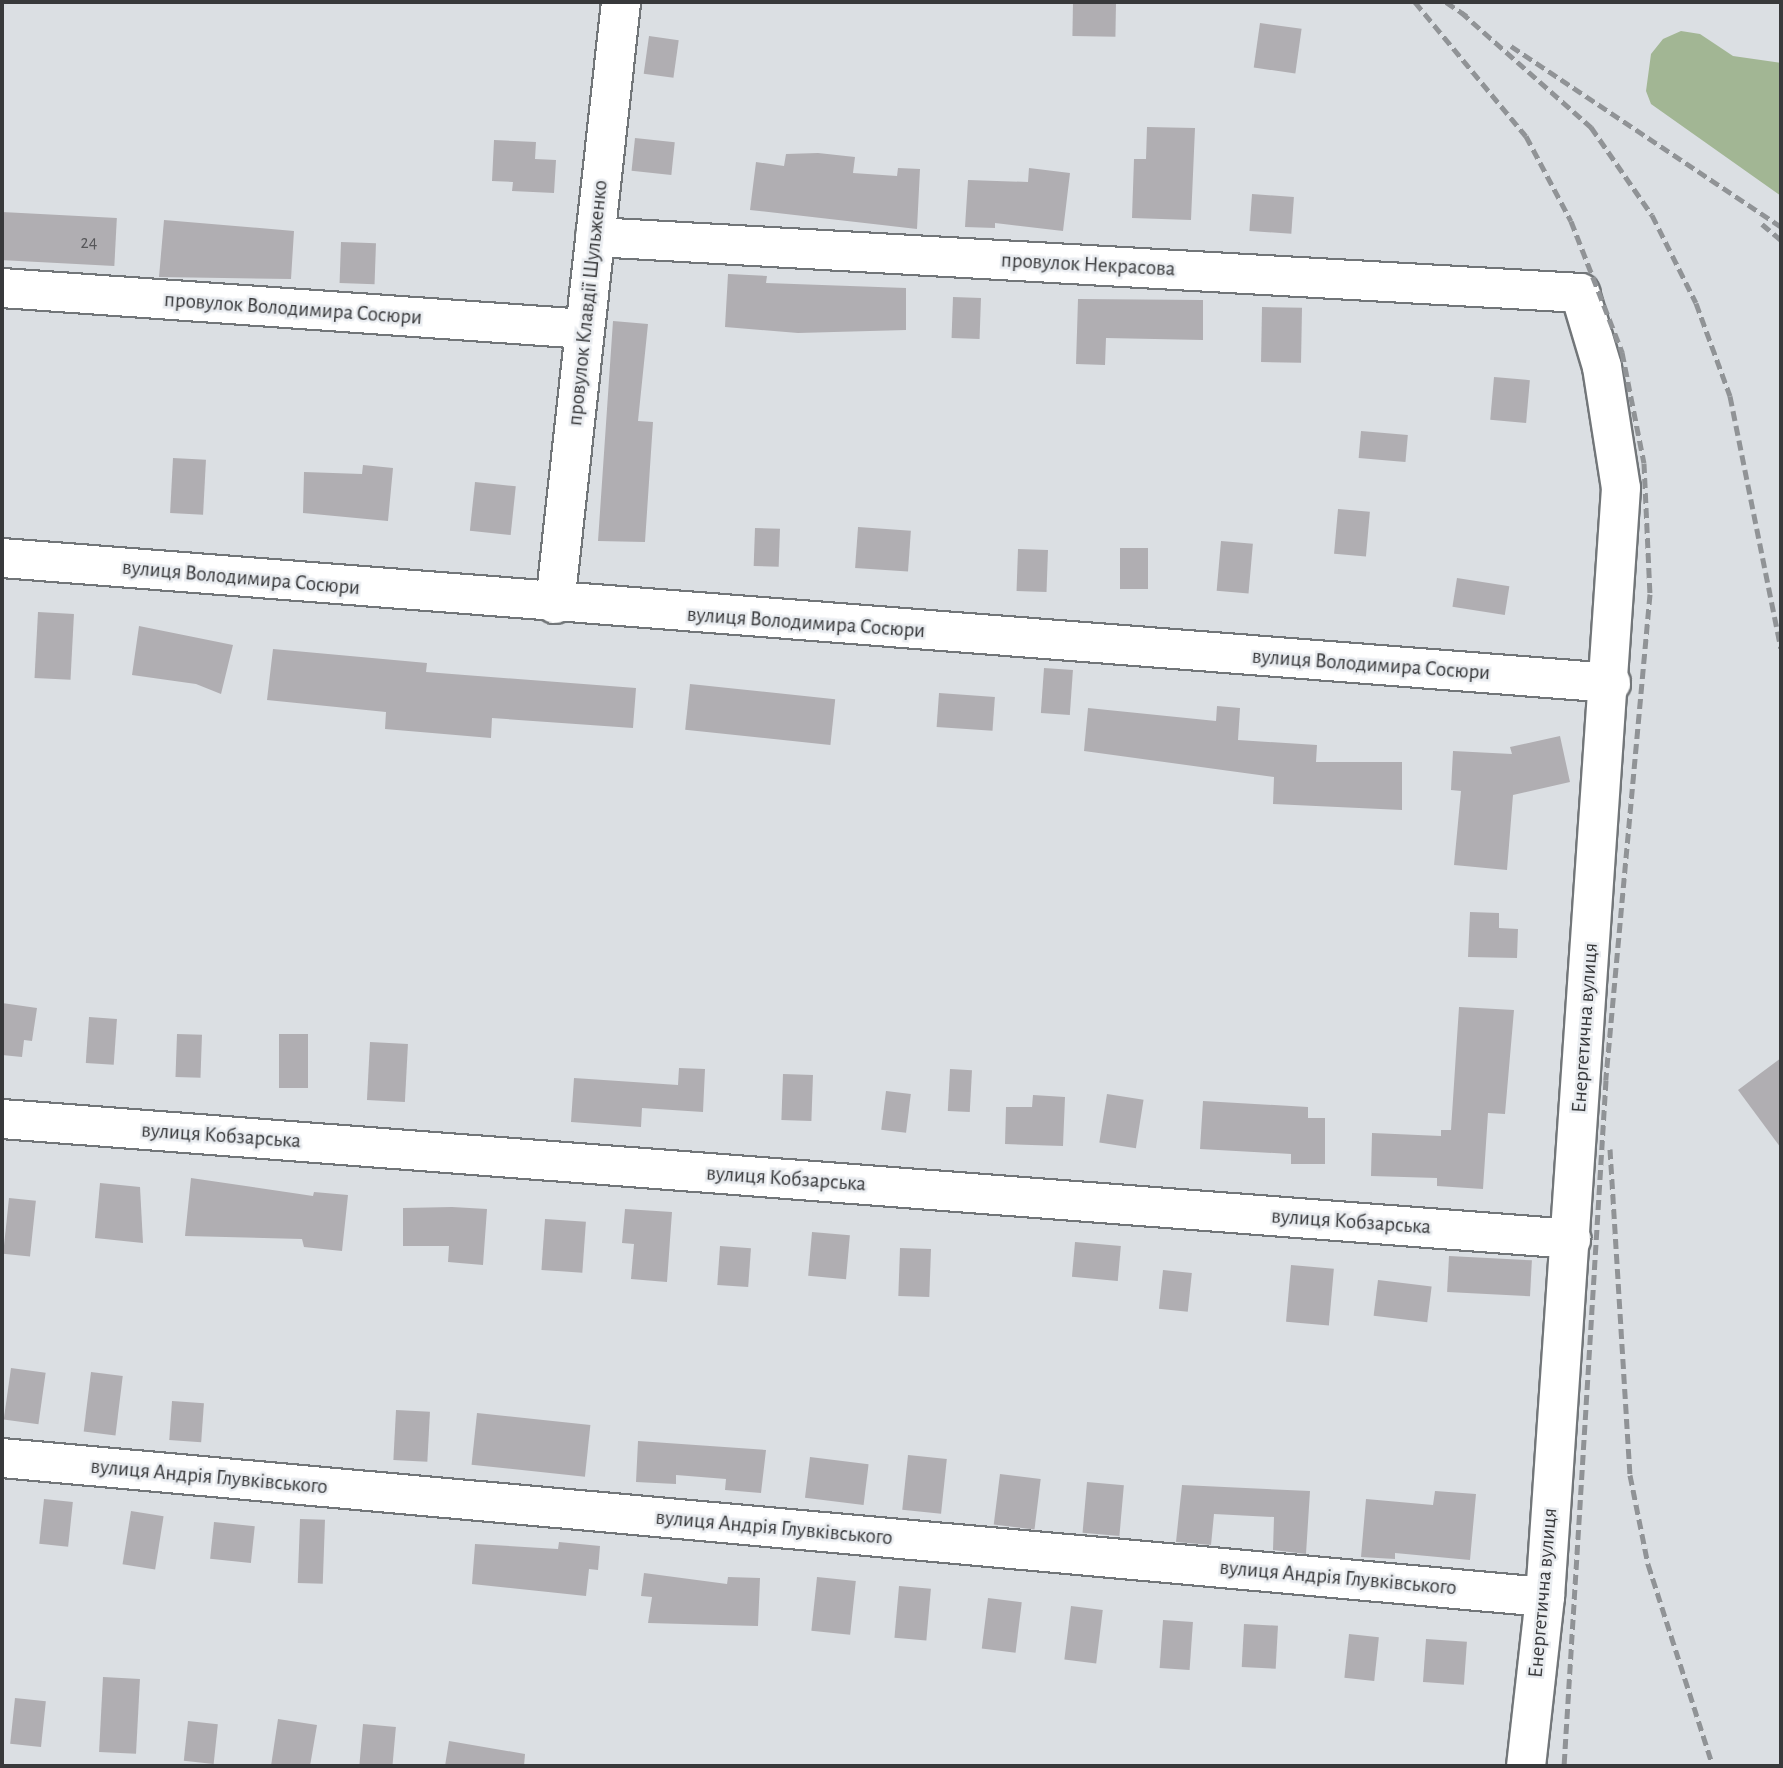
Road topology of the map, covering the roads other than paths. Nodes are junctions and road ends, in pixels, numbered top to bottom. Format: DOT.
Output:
graph roads {
  1 [pos="621,2"];
  2 [pos="595,237"];
  3 [pos="2,288"];
  4 [pos="1580,293"];
  5 [pos="584,329"];
  6 [pos="2,558"];
  7 [pos="555,604"];
  8 [pos="1611,683"];
  9 [pos="2,1119"];
  10 [pos="1570,1239"];
  11 [pos="2,1458"];
  12 [pos="1545,1597"];
  13 [pos="1525,1766"];
  1 -- 2 [label="street, провулок Клавдії Шульженко"];
  2 -- 4 [label="street, провулок Некрасова"];
  2 -- 5 [label="street, провулок Клавдії Шульженко"];
  3 -- 5 [label="street, провулок Володимира Сосюри"];
  4 -- 8 [label="street, Енергетична вулиця"];
  5 -- 7 [label="street, провулок Клавдії Шульженко"];
  6 -- 7 [label="street, вулиця Володимира Сосюри"];
  7 -- 8 [label="street, вулиця Володимира Сосюри"];
  8 -- 10 [label="street, Енергетична вулиця"];
  9 -- 10 [label="street, вулиця Кобзарська"];
  10 -- 12 [label="street, Енергетична вулиця"];
  11 -- 12 [label="street, вулиця Андрія Глувківського"];
  12 -- 13 [label="street, Енергетична вулиця"];
}
